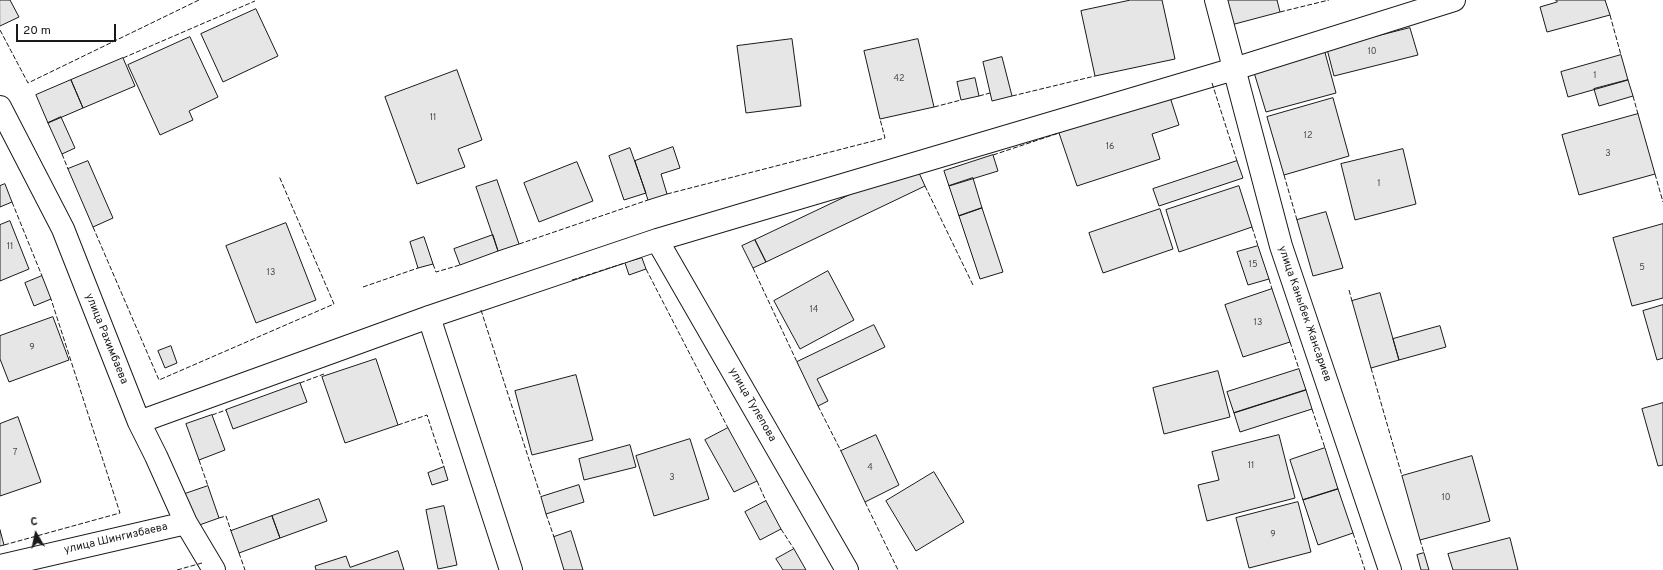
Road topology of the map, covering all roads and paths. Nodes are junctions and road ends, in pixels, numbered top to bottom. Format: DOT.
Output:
graph roads {
  1 [pos="1216,0"];
  2 [pos="1454,0"];
  3 [pos="1232,61"];
  4 [pos="0,107"];
  5 [pos="657,240"];
  6 [pos="429,317"];
  7 [pos="139,422"];
  8 [pos="186,523"];
  9 [pos="0,566"];
  10 [pos="214,570"];
  11 [pos="511,570"];
  12 [pos="848,570"];
  13 [pos="1390,570"];
  1 -- 3 [label="street, улица Каныбек Жансариев"];
  2 -- 3 [label="street"];
  3 -- 5 [label="street"];
  3 -- 13 [label="street, улица Каныбек Жансариев"];
  4 -- 7 [label="street, улица Рахимбаева"];
  5 -- 6 [label="street"];
  5 -- 12 [label="street, улица Тулепова"];
  6 -- 7 [label="street"];
  6 -- 11 [label="street"];
  7 -- 8 [label="street, улица Рахимбаева"];
  8 -- 9 [label="street, улица Шингизбаева"];
  8 -- 10 [label="street, улица Рахимбаева"];
}
